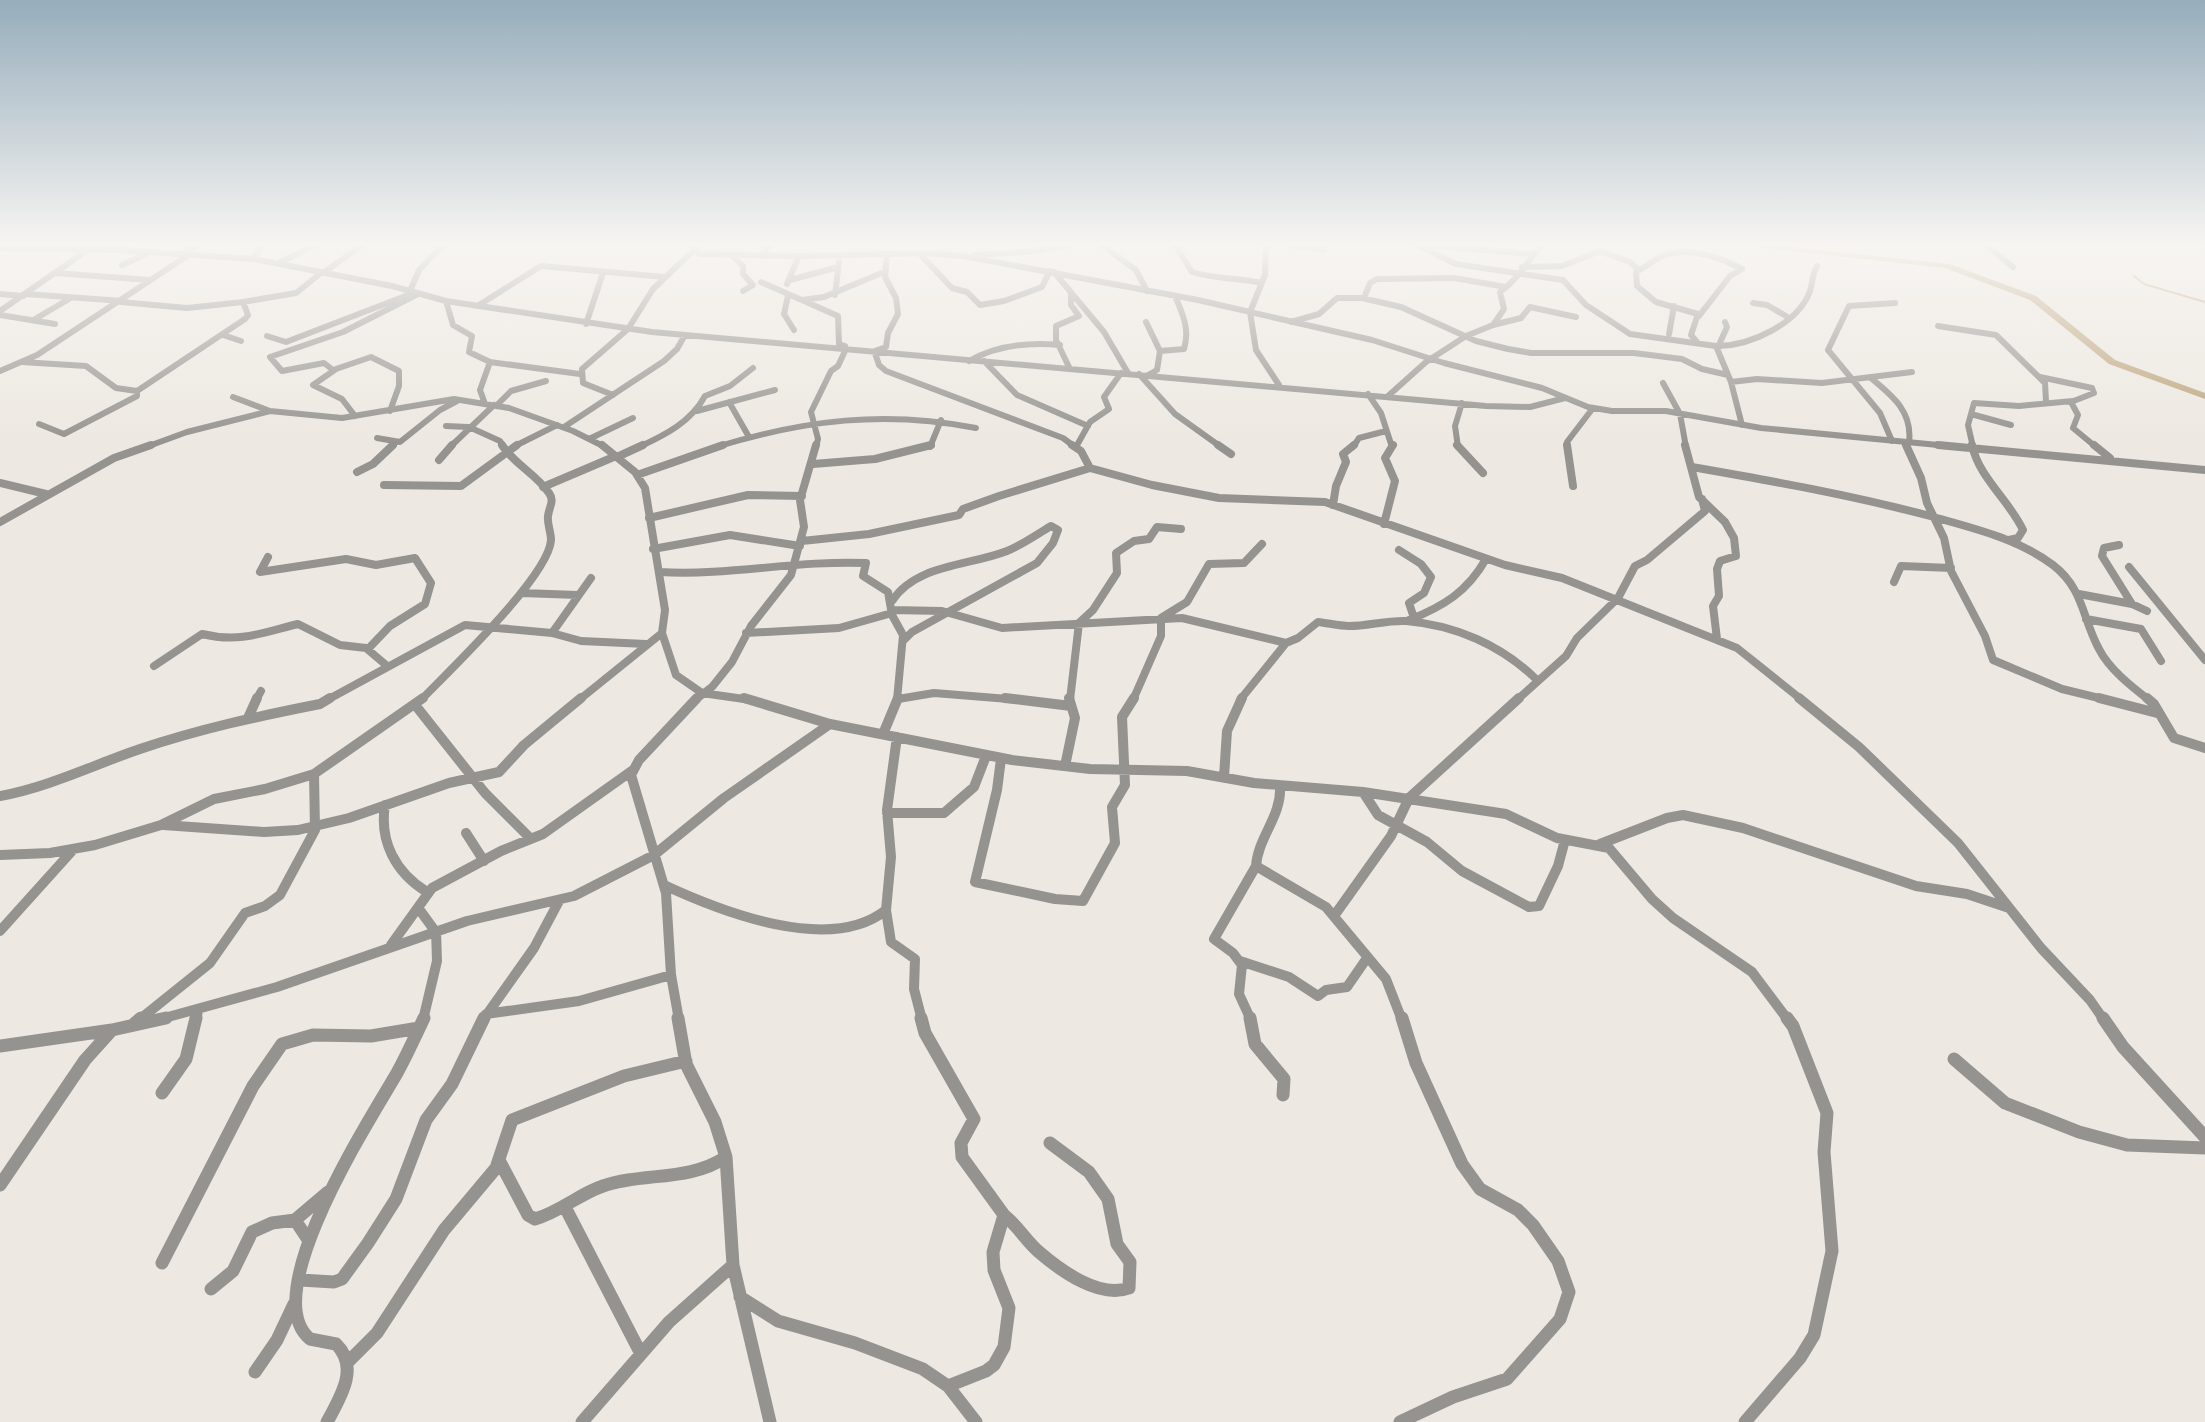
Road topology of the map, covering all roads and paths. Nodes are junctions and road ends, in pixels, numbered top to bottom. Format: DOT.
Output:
graph roads {
  1 [pos="48,311"];
  2 [pos="106,311"];
  3 [pos="246,311"];
  4 [pos="364,311"];
  5 [pos="380,311"];
  6 [pos="449,311"];
  7 [pos="515,311"];
  8 [pos="590,311"];
  9 [pos="642,311"];
  10 [pos="784,311"];
  11 [pos="828,311"];
  12 [pos="899,311"];
  13 [pos="1076,311"];
  14 [pos="1089,311"];
  15 [pos="1180,311"];
  16 [pos="1247,311"];
  17 [pos="1322,311"];
  18 [pos="1411,311"];
  19 [pos="1503,311"];
  20 [pos="1526,311"];
  21 [pos="1550,311"];
  22 [pos="1596,311"];
  23 [pos="1673,311"];
  24 [pos="1687,311"];
  25 [pos="1703,311"];
  26 [pos="1778,311"];
  27 [pos="1791,311"];
  28 [pos="1846,311"];
  29 [pos="1250,312"];
  30 [pos="0,313"];
  31 [pos="1699,316"];
  32 [pos="1786,316"];
  33 [pos="1576,317"];
  34 [pos="35,319"];
  35 [pos="1146,322"];
  36 [pos="1290,322"];
  37 [pos="1725,322"];
  38 [pos="55,324"];
  39 [pos="586,324"];
  40 [pos="1493,325"];
  41 [pos="1938,326"];
  42 [pos="628,329"];
  43 [pos="794,330"];
  44 [pos="1669,334"];
  45 [pos="223,335"];
  46 [pos="685,335"];
  47 [pos="267,336"];
  48 [pos="1466,336"];
  49 [pos="241,341"];
  50 [pos="1697,342"];
  51 [pos="1060,345"];
  52 [pos="1718,347"];
  53 [pos="845,351"];
  54 [pos="1160,351"];
  55 [pos="875,352"];
  56 [pos="1432,359"];
  57 [pos="969,361"];
  58 [pos="984,361"];
  59 [pos="22,362"];
  60 [pos="490,362"];
  61 [pos="1069,367"];
  62 [pos="753,368"];
  63 [pos="333,370"];
  64 [pos="0,371"];
  65 [pos="1912,372"];
  66 [pos="1125,373"];
  67 [pos="580,374"];
  68 [pos="1139,374"];
  69 [pos="1148,375"];
  70 [pos="2040,377"];
  71 [pos="1871,378"];
  72 [pos="1730,379"];
  73 [pos="1853,380"];
  74 [pos="546,381"];
  75 [pos="1663,383"];
  76 [pos="1279,385"];
  77 [pos="480,390"];
  78 [pos="775,390"];
  79 [pos="137,391"];
  80 [pos="1368,394"];
  81 [pos="613,395"];
  82 [pos="1388,396"];
  83 [pos="233,397"];
  84 [pos="1565,398"];
  85 [pos="464,400"];
  86 [pos="2046,401"];
  87 [pos="2073,401"];
  88 [pos="729,402"];
  89 [pos="1462,403"];
  90 [pos="492,405"];
  91 [pos="1593,408"];
  92 [pos="270,411"];
  93 [pos="390,411"];
  94 [pos="697,411"];
  95 [pos="1680,414"];
  96 [pos="1971,414"];
  97 [pos="355,416"];
  98 [pos="633,418"];
  99 [pos="941,420"];
  100 [pos="39,424"];
  101 [pos="813,424"];
  102 [pos="1742,425"];
  103 [pos="2011,425"];
  104 [pos="446,426"];
  105 [pos="561,426"];
  106 [pos="1088,426"];
  107 [pos="468,427"];
  108 [pos="976,428"];
  109 [pos="1386,431"];
  110 [pos="749,437"];
  111 [pos="377,438"];
  112 [pos="589,439"];
  113 [pos="1892,441"];
  114 [pos="395,443"];
  115 [pos="1907,443"];
  116 [pos="1076,447"];
  117 [pos="1974,448"];
  118 [pos="506,451"];
  119 [pos="1231,454"];
  120 [pos="616,456"];
  121 [pos="439,460"];
  122 [pos="2113,460"];
  123 [pos="813,464"];
  124 [pos="1692,467"];
  125 [pos="1090,468"];
  126 [pos="2205,470"];
  127 [pos="357,472"];
  128 [pos="1483,473"];
  129 [pos="637,475"];
  130 [pos="0,483"];
  131 [pos="10,485"];
  132 [pos="384,485"];
  133 [pos="1573,486"];
  134 [pos="543,487"];
  135 [pos="0,491"];
  136 [pos="46,494"];
  137 [pos="802,496"];
  138 [pos="1702,499"];
  139 [pos="1333,505"];
  140 [pos="649,518"];
  141 [pos="1935,518"];
  142 [pos="0,522"];
  143 [pos="1384,524"];
  144 [pos="1181,529"];
  145 [pos="2009,540"];
  146 [pos="801,543"];
  147 [pos="1262,544"];
  148 [pos="2119,545"];
  149 [pos="653,549"];
  150 [pos="1399,550"];
  151 [pos="268,557"];
  152 [pos="1486,559"];
  153 [pos="795,564"];
  154 [pos="2129,567"];
  155 [pos="1951,568"];
  156 [pos="660,572"];
  157 [pos="591,578"];
  158 [pos="1894,582"];
  159 [pos="521,593"];
  160 [pos="2079,594"];
  161 [pos="578,595"];
  162 [pos="1618,598"];
  163 [pos="2132,604"];
  164 [pos="892,608"];
  165 [pos="2147,611"];
  166 [pos="949,614"];
  167 [pos="1161,618"];
  168 [pos="1410,619"];
  169 [pos="2086,619"];
  170 [pos="1079,623"];
  171 [pos="488,625"];
  172 [pos="552,633"];
  173 [pos="662,633"];
  174 [pos="746,633"];
  175 [pos="1717,639"];
  176 [pos="903,641"];
  177 [pos="1286,643"];
  178 [pos="646,644"];
  179 [pos="368,649"];
  180 [pos="2205,660"];
  181 [pos="2161,661"];
  182 [pos="386,665"];
  183 [pos="154,666"];
  184 [pos="1536,679"];
  185 [pos="261,691"];
  186 [pos="702,693"];
  187 [pos="898,699"];
  188 [pos="416,706"];
  189 [pos="1071,706"];
  190 [pos="2157,713"];
  191 [pos="248,718"];
  192 [pos="830,724"];
  193 [pos="883,734"];
  194 [pos="897,737"];
  195 [pos="2205,748"];
  196 [pos="986,756"];
  197 [pos="1001,759"];
  198 [pos="1065,766"];
  199 [pos="633,770"];
  200 [pos="1124,770"];
  201 [pos="499,772"];
  202 [pos="314,774"];
  203 [pos="472,775"];
  204 [pos="1224,777"];
  205 [pos="1280,786"];
  206 [pos="481,788"];
  207 [pos="1363,792"];
  208 [pos="0,796"];
  209 [pos="1409,798"];
  210 [pos="385,805"];
  211 [pos="887,813"];
  212 [pos="1397,824"];
  213 [pos="161,825"];
  214 [pos="315,826"];
  215 [pos="466,833"];
  216 [pos="531,839"];
  217 [pos="1565,840"];
  218 [pos="1600,844"];
  219 [pos="72,851"];
  220 [pos="654,855"];
  221 [pos="3,857"];
  222 [pos="484,861"];
  223 [pos="1256,866"];
  224 [pos="664,885"];
  225 [pos="427,892"];
  226 [pos="559,901"];
  227 [pos="419,909"];
  228 [pos="2011,909"];
  229 [pos="886,910"];
  230 [pos="1334,916"];
  231 [pos="0,931"];
  232 [pos="435,931"];
  233 [pos="391,945"];
  234 [pos="1367,958"];
  235 [pos="1240,961"];
  236 [pos="671,975"];
  237 [pos="198,1011"];
  238 [pos="486,1014"];
  239 [pos="131,1026"];
  240 [pos="419,1028"];
  241 [pos="112,1030"];
  242 [pos="0,1046"];
  243 [pos="1954,1059"];
  244 [pos="686,1061"];
  245 [pos="162,1093"];
  246 [pos="1283,1095"];
  247 [pos="2205,1137"];
  248 [pos="1050,1143"];
  249 [pos="2205,1148"];
  250 [pos="726,1157"];
  251 [pos="500,1162"];
  252 [pos="0,1185"];
  253 [pos="331,1189"];
  254 [pos="565,1207"];
  255 [pos="1004,1215"];
  256 [pos="295,1220"];
  257 [pos="309,1241"];
  258 [pos="162,1263"];
  259 [pos="733,1265"];
  260 [pos="300,1280"];
  261 [pos="211,1289"];
  262 [pos="297,1297"];
  263 [pos="740,1297"];
  264 [pos="640,1352"];
  265 [pos="347,1363"];
  266 [pos="255,1372"];
  267 [pos="948,1386"];
  268 [pos="327,1422"];
  269 [pos="582,1422"];
  270 [pos="770,1422"];
  271 [pos="976,1422"];
  272 [pos="1400,1422"];
  273 [pos="1745,1422"];
  1 -- 34 [label="street"];
  2 -- 59 [label="street"];
  3 -- 45 [label="street"];
  4 -- 47 [label="street"];
  5 -- 63 [label="street"];
  6 -- 60 [label="street"];
  7 -- 39 [label="street"];
  8 -- 39 [label="street"];
  9 -- 42 [label="street"];
  10 -- 43 [label="street"];
  11 -- 55 [label="street"];
  12 -- 55 [label="street"];
  13 -- 51 [label="street"];
  14 -- 66 [label="street"];
  15 -- 54 [label="street"];
  16 -- 29 [label="street"];
  17 -- 36 [label="street"];
  18 -- 48 [label="street"];
  19 -- 40 [label="street"];
  20 -- 40 [label="street"];
  21 -- 33 [label="street"];
  22 -- 50 [label="street"];
  23 -- 44 [label="street"];
  24 -- 31 [label="street"];
  25 -- 31 [label="street"];
  26 -- 32 [label="street"];
  27 -- 32 [label="street"];
  28 -- 73 [label="street"];
  29 -- 36 [label="street"];
  29 -- 76 [label="street"];
  30 -- 34 [label="street"];
  31 -- 50 [label="street"];
  32 -- 52 [label="street"];
  34 -- 38 [label="street"];
  35 -- 54 [label="street"];
  36 -- 56 [label="street"];
  37 -- 52 [label="street"];
  39 -- 42 [label="street"];
  40 -- 48 [label="street"];
  41 -- 70 [label="street"];
  42 -- 46 [label="street"];
  42 -- 67 [label="street"];
  45 -- 49 [label="street"];
  45 -- 79 [label="street"];
  46 -- 55 [label="street"];
  46 -- 81 [label="street"];
  48 -- 56 [label="street"];
  48 -- 72 [label="street"];
  50 -- 52 [label="street"];
  51 -- 57 [label="street"];
  51 -- 61 [label="street"];
  52 -- 72 [label="street"];
  53 -- 101 [label="street"];
  54 -- 69 [label="street"];
  55 -- 57 [label="street"];
  55 -- 116 [label="street"];
  56 -- 82 [label="street"];
  56 -- 84 [label="street"];
  57 -- 58 [label="street"];
  58 -- 61 [label="street"];
  58 -- 106 [label="street"];
  59 -- 64 [label="street"];
  59 -- 79 [label="street"];
  60 -- 67 [label="street"];
  60 -- 77 [label="street"];
  61 -- 66 [label="street"];
  62 -- 94 [label="street"];
  63 -- 93 [label="street"];
  63 -- 97 [label="street"];
  65 -- 71 [label="street"];
  66 -- 68 [label="street"];
  66 -- 106 [label="street"];
  67 -- 81 [label="street"];
  68 -- 69 [label="street"];
  68 -- 119 [label="street"];
  69 -- 76 [label="street"];
  70 -- 86 [label="street"];
  70 -- 87 [label="street"];
  71 -- 73 [label="street"];
  71 -- 115 [label="street"];
  72 -- 73 [label="street"];
  72 -- 102 [label="street"];
  73 -- 113 [label="street"];
  74 -- 90 [label="street"];
  75 -- 95 [label="street"];
  76 -- 80 [label="street"];
  77 -- 85 [label="street"];
  77 -- 90 [label="street"];
  78 -- 88 [label="street"];
  79 -- 100 [label="street"];
  80 -- 82 [label="street"];
  80 -- 109 [label="street"];
  81 -- 105 [label="street"];
  82 -- 89 [label="street"];
  83 -- 92 [label="street"];
  84 -- 89 [label="street"];
  84 -- 91 [label="street"];
  85 -- 90 [label="street"];
  85 -- 93 [label="street"];
  85 -- 114 [label="street"];
  86 -- 87 [label="street"];
  86 -- 96 [label="street"];
  87 -- 122 [label="street"];
  88 -- 94 [label="street"];
  88 -- 110 [label="street"];
  89 -- 128 [label="street"];
  90 -- 105 [label="street"];
  90 -- 107 [label="street"];
  91 -- 95 [label="street"];
  91 -- 133 [label="street"];
  92 -- 97 [label="street"];
  92 -- 136 [label="street"];
  93 -- 97 [label="street"];
  94 -- 120 [label="street"];
  95 -- 102 [label="street"];
  95 -- 124 [label="street"];
  96 -- 103 [label="street"];
  96 -- 117 [label="street"];
  98 -- 112 [label="street"];
  99 -- 101 [label="street"];
  99 -- 108 [label="street"];
  99 -- 123 [label="street"];
  101 -- 110 [label="street"];
  101 -- 123 [label="street"];
  102 -- 113 [label="street"];
  104 -- 107 [label="street"];
  105 -- 112 [label="street"];
  105 -- 118 [label="street"];
  106 -- 116 [label="street"];
  107 -- 118 [label="street"];
  107 -- 121 [label="street"];
  109 -- 139 [label="street"];
  109 -- 143 [label="street"];
  110 -- 129 [label="street"];
  111 -- 114 [label="street"];
  112 -- 120 [label="street"];
  113 -- 115 [label="street"];
  114 -- 127 [label="street"];
  115 -- 117 [label="street"];
  115 -- 141 [label="street"];
  116 -- 125 [label="street"];
  117 -- 122 [label="street"];
  117 -- 145 [label="street"];
  118 -- 132 [label="street"];
  118 -- 134 [label="street"];
  120 -- 129 [label="street"];
  120 -- 134 [label="street"];
  122 -- 126 [label="street"];
  123 -- 137 [label="street"];
  124 -- 138 [label="street"];
  124 -- 141 [label="street"];
  125 -- 139 [label="street"];
  125 -- 146 [label="street"];
  129 -- 140 [label="street"];
  130 -- 131 [label="street"];
  131 -- 135 [label="street"];
  131 -- 136 [label="street"];
  134 -- 159 [label="street"];
  136 -- 142 [label="street"];
  137 -- 140 [label="street"];
  137 -- 146 [label="street"];
  138 -- 162 [label="street"];
  138 -- 175 [label="street"];
  139 -- 143 [label="street"];
  140 -- 149 [label="street"];
  141 -- 145 [label="street"];
  141 -- 155 [label="street"];
  143 -- 152 [label="street"];
  144 -- 170 [label="street"];
  145 -- 160 [label="street"];
  146 -- 149 [label="street"];
  146 -- 153 [label="street"];
  147 -- 167 [label="street"];
  148 -- 163 [label="street"];
  149 -- 156 [label="street"];
  150 -- 168 [label="street"];
  151 -- 179 [label="street"];
  152 -- 162 [label="street"];
  152 -- 168 [label="street"];
  153 -- 156 [label="street"];
  153 -- 164 [label="street"];
  153 -- 174 [label="street"];
  154 -- 180 [label="street"];
  155 -- 158 [label="street"];
  155 -- 190 [label="street"];
  156 -- 173 [label="street"];
  157 -- 161 [label="street"];
  159 -- 161 [label="street"];
  159 -- 171 [label="street"];
  160 -- 163 [label="street"];
  160 -- 169 [label="street"];
  161 -- 172 [label="street"];
  162 -- 175 [label="street"];
  162 -- 184 [label="street"];
  163 -- 165 [label="street"];
  164 -- 166 [label="street"];
  164 -- 166 [label="street"];
  164 -- 174 [label="street"];
  164 -- 176 [label="street"];
  166 -- 170 [label="street"];
  166 -- 176 [label="street"];
  167 -- 170 [label="street"];
  167 -- 177 [label="street"];
  167 -- 200 [label="street"];
  168 -- 177 [label="street"];
  168 -- 184 [label="street"];
  169 -- 181 [label="street"];
  169 -- 190 [label="street"];
  170 -- 189 [label="street"];
  171 -- 172 [label="street"];
  171 -- 182 [label="street"];
  171 -- 188 [label="street"];
  172 -- 178 [label="street"];
  173 -- 178 [label="street"];
  173 -- 186 [label="street"];
  174 -- 186 [label="street"];
  175 -- 228 [label="street"];
  176 -- 187 [label="street"];
  177 -- 204 [label="street"];
  178 -- 201 [label="street"];
  179 -- 182 [label="street"];
  179 -- 183 [label="street"];
  182 -- 191 [label="street"];
  184 -- 209 [label="street"];
  185 -- 191 [label="street"];
  186 -- 192 [label="street"];
  186 -- 199 [label="street"];
  187 -- 189 [label="street"];
  187 -- 193 [label="street"];
  188 -- 202 [label="street"];
  188 -- 203 [label="street"];
  189 -- 198 [label="street"];
  190 -- 195 [label="street"];
  191 -- 208 [label="street"];
  192 -- 193 [label="street"];
  192 -- 220 [label="street"];
  193 -- 194 [label="street"];
  194 -- 196 [label="street"];
  194 -- 211 [label="street"];
  196 -- 197 [label="street"];
  196 -- 211 [label="street"];
  197 -- 198 [label="street"];
  197 -- 200 [label="street"];
  198 -- 200 [label="street"];
  199 -- 216 [label="street"];
  199 -- 220 [label="street"];
  200 -- 204 [label="street"];
  201 -- 203 [label="street"];
  201 -- 206 [label="street"];
  202 -- 213 [label="street"];
  202 -- 214 [label="street"];
  203 -- 206 [label="street"];
  203 -- 210 [label="street"];
  204 -- 205 [label="street"];
  205 -- 207 [label="street"];
  205 -- 223 [label="street"];
  206 -- 216 [label="street"];
  207 -- 209 [label="street"];
  207 -- 212 [label="street"];
  209 -- 212 [label="street"];
  209 -- 217 [label="street"];
  210 -- 214 [label="street"];
  210 -- 225 [label="street"];
  211 -- 229 [label="street"];
  212 -- 217 [label="street"];
  212 -- 230 [label="street"];
  213 -- 214 [label="street"];
  213 -- 219 [label="street"];
  214 -- 239 [label="street"];
  215 -- 222 [label="street"];
  216 -- 222 [label="street"];
  217 -- 218 [label="street"];
  218 -- 228 [label="street"];
  218 -- 273 [label="street"];
  219 -- 221 [label="street"];
  219 -- 231 [label="street"];
  220 -- 224 [label="street"];
  220 -- 226 [label="street"];
  222 -- 225 [label="street"];
  223 -- 230 [label="street"];
  223 -- 235 [label="street"];
  224 -- 229 [label="street"];
  224 -- 236 [label="street"];
  225 -- 227 [label="street"];
  226 -- 232 [label="street"];
  226 -- 238 [label="street"];
  227 -- 232 [label="street"];
  227 -- 233 [label="street"];
  228 -- 247 [label="street"];
  229 -- 255 [label="street"];
  230 -- 234 [label="street"];
  232 -- 233 [label="street"];
  232 -- 240 [label="street"];
  233 -- 237 [label="street"];
  234 -- 235 [label="street"];
  234 -- 272 [label="street"];
  235 -- 246 [label="street"];
  236 -- 238 [label="street"];
  236 -- 244 [label="street"];
  237 -- 239 [label="street"];
  237 -- 245 [label="street"];
  238 -- 260 [label="street"];
  239 -- 241 [label="street"];
  240 -- 253 [label="street"];
  240 -- 258 [label="street"];
  241 -- 242 [label="street"];
  241 -- 252 [label="street"];
  243 -- 249 [label="street"];
  244 -- 250 [label="street"];
  244 -- 251 [label="street"];
  248 -- 255 [label="street"];
  250 -- 254 [label="street"];
  250 -- 259 [label="street"];
  251 -- 254 [label="street"];
  251 -- 265 [label="street"];
  253 -- 256 [label="street"];
  253 -- 257 [label="street"];
  254 -- 264 [label="street"];
  255 -- 267 [label="street"];
  256 -- 257 [label="street"];
  256 -- 261 [label="street"];
  257 -- 260 [label="street"];
  259 -- 263 [label="street"];
  259 -- 264 [label="street"];
  260 -- 262 [label="street"];
  262 -- 265 [label="street"];
  262 -- 266 [label="street"];
  263 -- 267 [label="street"];
  263 -- 270 [label="street"];
  264 -- 269 [label="street"];
  265 -- 268 [label="street"];
  267 -- 271 [label="street"];
}
